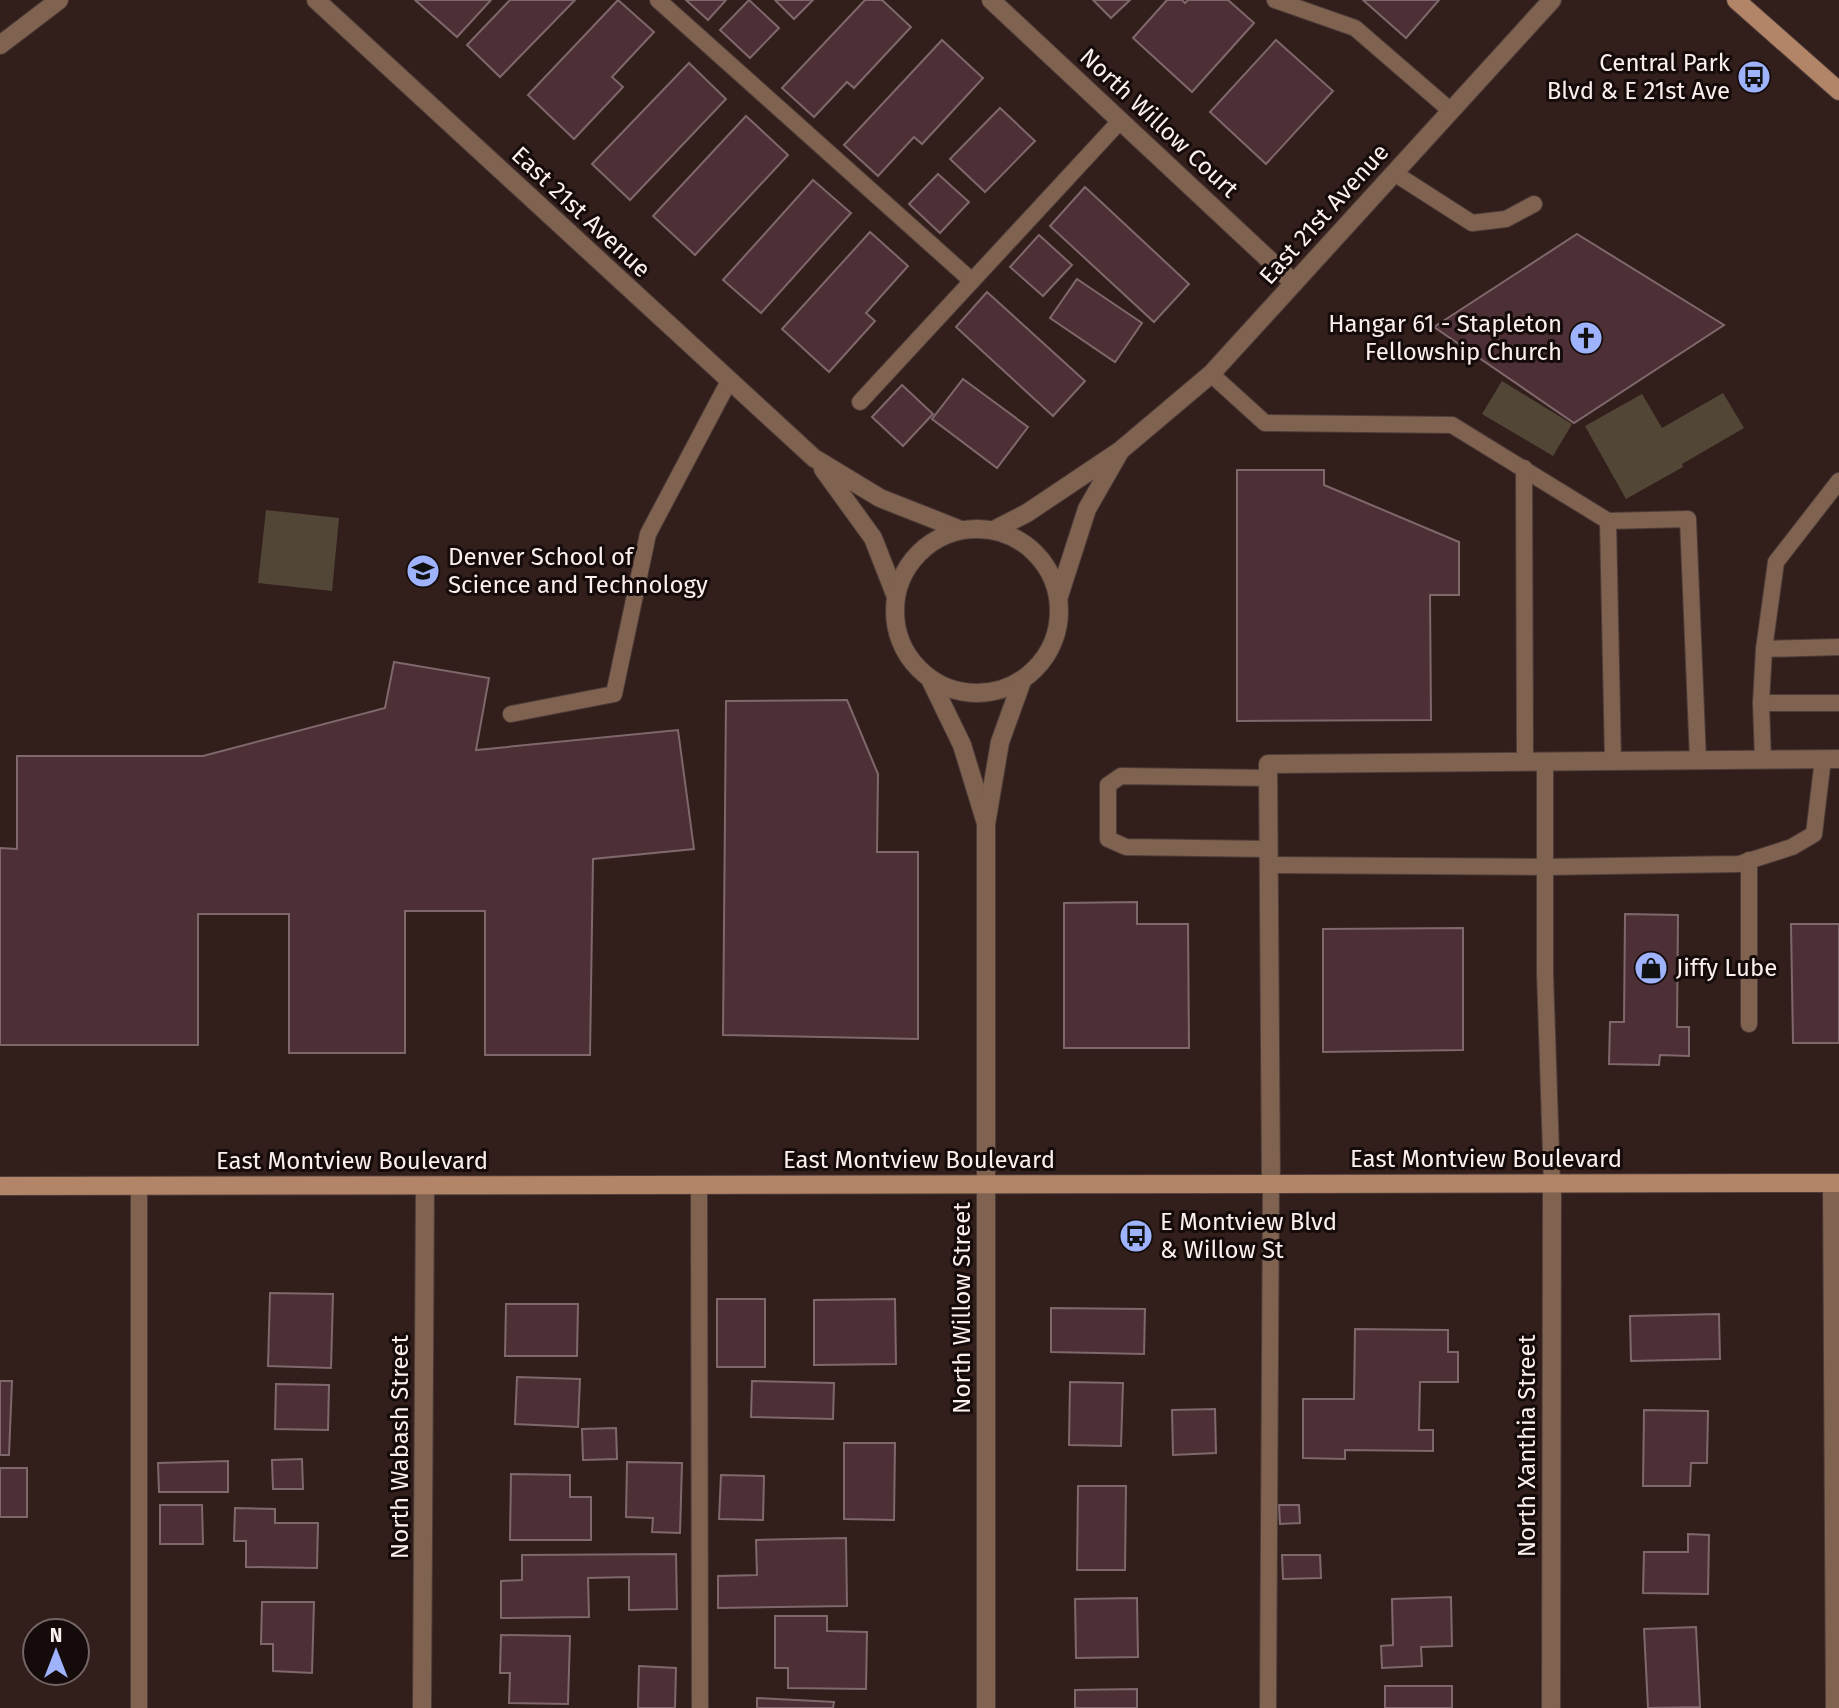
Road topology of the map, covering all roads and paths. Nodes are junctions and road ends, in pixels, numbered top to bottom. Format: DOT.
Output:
graph roads {
  1 [pos="58,0"];
  2 [pos="316,0"];
  3 [pos="658,0"];
  4 [pos="990,0"];
  5 [pos="1275,0"];
  6 [pos="1552,0"];
  7 [pos="1736,0"];
  8 [pos="0,45"];
  9 [pos="1839,91"];
  10 [pos="1451,111"];
  11 [pos="1121,120"];
  12 [pos="1394,173"];
  13 [pos="1534,204"];
  14 [pos="972,281"];
  15 [pos="1294,283"];
  16 [pos="1211,374"];
  17 [pos="729,381"];
  18 [pos="860,402"];
  19 [pos="1121,450"];
  20 [pos="814,458"];
  21 [pos="1524,468"];
  22 [pos="1839,481"];
  23 [pos="1608,521"];
  24 [pos="961,530"];
  25 [pos="994,530"];
  26 [pos="895,594"];
  27 [pos="1059,596"];
  28 [pos="1839,647"];
  29 [pos="1765,649"];
  30 [pos="930,679"];
  31 [pos="1022,681"];
  32 [pos="1761,703"];
  33 [pos="1839,703"];
  34 [pos="511,714"];
  35 [pos="1831,759"];
  36 [pos="1698,760"];
  37 [pos="1763,760"];
  38 [pos="1525,761"];
  39 [pos="1545,761"];
  40 [pos="1613,761"];
  41 [pos="1268,778"];
  42 [pos="986,824"];
  43 [pos="1269,857"];
  44 [pos="1749,860"];
  45 [pos="1545,867"];
  46 [pos="1749,1024"];
  47 [pos="1552,1183"];
  48 [pos="1835,1183"];
  49 [pos="986,1184"];
  50 [pos="1270,1184"];
  51 [pos="699,1185"];
  52 [pos="0,1186"];
  53 [pos="139,1186"];
  54 [pos="425,1186"];
  55 [pos="139,1708"];
  56 [pos="422,1708"];
  57 [pos="700,1708"];
  58 [pos="986,1708"];
  59 [pos="1268,1708"];
  60 [pos="1551,1708"];
  61 [pos="1834,1708"];
  1 -- 8 [label="street"];
  2 -- 17 [label="street, East 21st Avenue"];
  3 -- 14 [label="lane"];
  4 -- 11 [label="street, North Willow Court"];
  5 -- 10 [label="lane"];
  6 -- 10 [label="street, East 21st Avenue"];
  7 -- 9 [label="main road"];
  10 -- 12 [label="street, East 21st Avenue"];
  11 -- 14 [label="lane"];
  11 -- 15 [label="street, North Willow Court"];
  12 -- 13 [label="lane"];
  12 -- 15 [label="street, East 21st Avenue"];
  14 -- 18 [label="lane"];
  15 -- 16 [label="street, East 21st Avenue"];
  16 -- 19 [label="street, East 21st Avenue"];
  16 -- 21 [label="lane"];
  17 -- 20 [label="street, East 21st Avenue"];
  17 -- 34 [label="lane"];
  19 -- 25 [label="street, East 21st Avenue"];
  19 -- 27 [label="street, East 21st Avenue"];
  20 -- 24 [label="street, East 21st Avenue"];
  20 -- 26 [label="street, East 21st Avenue"];
  21 -- 23 [label="lane"];
  21 -- 38 [label="lane"];
  22 -- 29 [label="lane"];
  23 -- 36 [label="lane"];
  23 -- 40 [label="lane"];
  24 -- 25 [label="street"];
  24 -- 26 [label="street"];
  25 -- 27 [label="street"];
  26 -- 30 [label="street"];
  27 -- 31 [label="street"];
  28 -- 29 [label="lane"];
  29 -- 32 [label="lane"];
  30 -- 31 [label="street"];
  30 -- 42 [label="street, North Willow Street"];
  31 -- 42 [label="street, North Willow Street"];
  32 -- 33 [label="lane"];
  32 -- 37 [label="lane"];
  35 -- 37 [label="street"];
  35 -- 44 [label="lane"];
  36 -- 37 [label="street"];
  36 -- 40 [label="street"];
  38 -- 39 [label="street"];
  38 -- 41 [label="street"];
  39 -- 40 [label="street"];
  39 -- 45 [label="lane"];
  41 -- 43 [label="street"];
  41 -- 43 [label="lane"];
  42 -- 49 [label="street, North Willow Street"];
  43 -- 45 [label="lane"];
  43 -- 50 [label="street"];
  44 -- 45 [label="lane"];
  44 -- 46 [label="lane"];
  45 -- 47 [label="lane"];
  47 -- 48 [label="main road, East Montview Boulevard"];
  47 -- 50 [label="main road, East Montview Boulevard"];
  47 -- 60 [label="street, North Xanthia Street"];
  48 -- 61 [label="lane"];
  49 -- 50 [label="main road, East Montview Boulevard"];
  49 -- 51 [label="main road, East Montview Boulevard"];
  49 -- 58 [label="street, North Willow Street"];
  50 -- 59 [label="lane"];
  51 -- 54 [label="main road, East Montview Boulevard"];
  51 -- 57 [label="lane"];
  52 -- 53 [label="main road, East Montview Boulevard"];
  53 -- 54 [label="main road, East Montview Boulevard"];
  53 -- 55 [label="lane"];
  54 -- 56 [label="street, North Wabash Street"];
}
